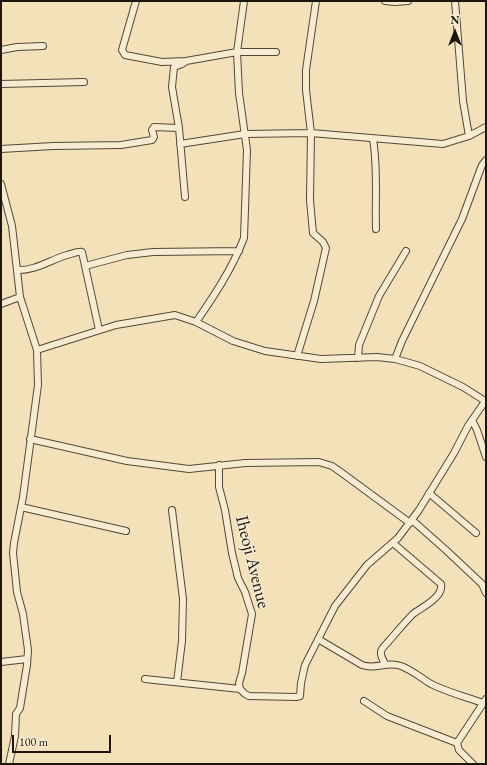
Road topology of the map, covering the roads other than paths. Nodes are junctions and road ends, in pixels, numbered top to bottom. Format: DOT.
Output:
graph roads {
  1 [pos="136,1"];
  2 [pos="244,1"];
  3 [pos="316,1"];
  4 [pos="385,1"];
  5 [pos="408,1"];
  6 [pos="455,1"];
  7 [pos="43,46"];
  8 [pos="1,50"];
  9 [pos="237,52"];
  10 [pos="276,52"];
  11 [pos="186,61"];
  12 [pos="84,82"];
  13 [pos="1,84"];
  14 [pos="486,127"];
  15 [pos="179,128"];
  16 [pos="311,133"];
  17 [pos="245,134"];
  18 [pos="469,136"];
  19 [pos="373,139"];
  20 [pos="180,144"];
  21 [pos="1,149"];
  22 [pos="486,160"];
  23 [pos="1,184"];
  24 [pos="186,197"];
  25 [pos="376,229"];
  26 [pos="239,251"];
  27 [pos="406,251"];
  28 [pos="85,266"];
  29 [pos="17,270"];
  30 [pos="20,297"];
  31 [pos="1,304"];
  32 [pos="196,322"];
  33 [pos="98,330"];
  34 [pos="37,350"];
  35 [pos="297,356"];
  36 [pos="358,358"];
  37 [pos="395,359"];
  38 [pos="485,401"];
  39 [pos="472,420"];
  40 [pos="30,439"];
  41 [pos="486,457"];
  42 [pos="219,465"];
  43 [pos="429,493"];
  44 [pos="21,507"];
  45 [pos="172,510"];
  46 [pos="411,521"];
  47 [pos="126,531"];
  48 [pos="476,533"];
  49 [pos="393,544"];
  50 [pos="486,593"];
  51 [pos="318,639"];
  52 [pos="27,659"];
  53 [pos="1,662"];
  54 [pos="385,664"];
  55 [pos="145,679"];
  56 [pos="176,682"];
  57 [pos="240,689"];
  58 [pos="364,701"];
  59 [pos="485,701"];
  60 [pos="458,743"];
  61 [pos="9,764"];
  62 [pos="474,764"];
  1 -- 11 [label="street"];
  2 -- 9 [label="street"];
  3 -- 16 [label="street"];
  4 -- 5 [label="street"];
  6 -- 18 [label="street"];
  7 -- 8 [label="street"];
  9 -- 10 [label="street"];
  9 -- 11 [label="street"];
  9 -- 17 [label="street"];
  11 -- 15 [label="street"];
  12 -- 13 [label="street"];
  14 -- 18 [label="street"];
  15 -- 20 [label="street"];
  15 -- 21 [label="street"];
  16 -- 17 [label="street"];
  16 -- 19 [label="street"];
  16 -- 35 [label="street"];
  17 -- 20 [label="street"];
  17 -- 26 [label="street"];
  18 -- 19 [label="street"];
  19 -- 25 [label="street"];
  20 -- 24 [label="street"];
  22 -- 37 [label="street"];
  23 -- 29 [label="street"];
  26 -- 28 [label="street"];
  26 -- 32 [label="street"];
  27 -- 36 [label="street"];
  28 -- 29 [label="street"];
  28 -- 33 [label="street"];
  29 -- 30 [label="street"];
  30 -- 31 [label="street"];
  30 -- 34 [label="street"];
  32 -- 33 [label="street"];
  32 -- 35 [label="street"];
  33 -- 34 [label="street"];
  34 -- 40 [label="street"];
  35 -- 36 [label="street"];
  36 -- 37 [label="street"];
  37 -- 38 [label="street"];
  38 -- 39 [label="street"];
  39 -- 41 [label="street"];
  39 -- 43 [label="street"];
  40 -- 42 [label="street"];
  40 -- 44 [label="street"];
  42 -- 46 [label="street"];
  42 -- 57 [label="street, Iheoji Avenue"];
  43 -- 46 [label="street"];
  43 -- 48 [label="street"];
  44 -- 47 [label="street"];
  44 -- 52 [label="street"];
  45 -- 56 [label="street"];
  46 -- 49 [label="street"];
  46 -- 50 [label="street"];
  49 -- 51 [label="street"];
  49 -- 54 [label="street"];
  51 -- 54 [label="street"];
  51 -- 57 [label="street"];
  52 -- 53 [label="street"];
  52 -- 61 [label="street"];
  54 -- 59 [label="street"];
  55 -- 56 [label="street"];
  56 -- 57 [label="street"];
  58 -- 60 [label="street"];
  59 -- 60 [label="street"];
  60 -- 62 [label="street"];
}
